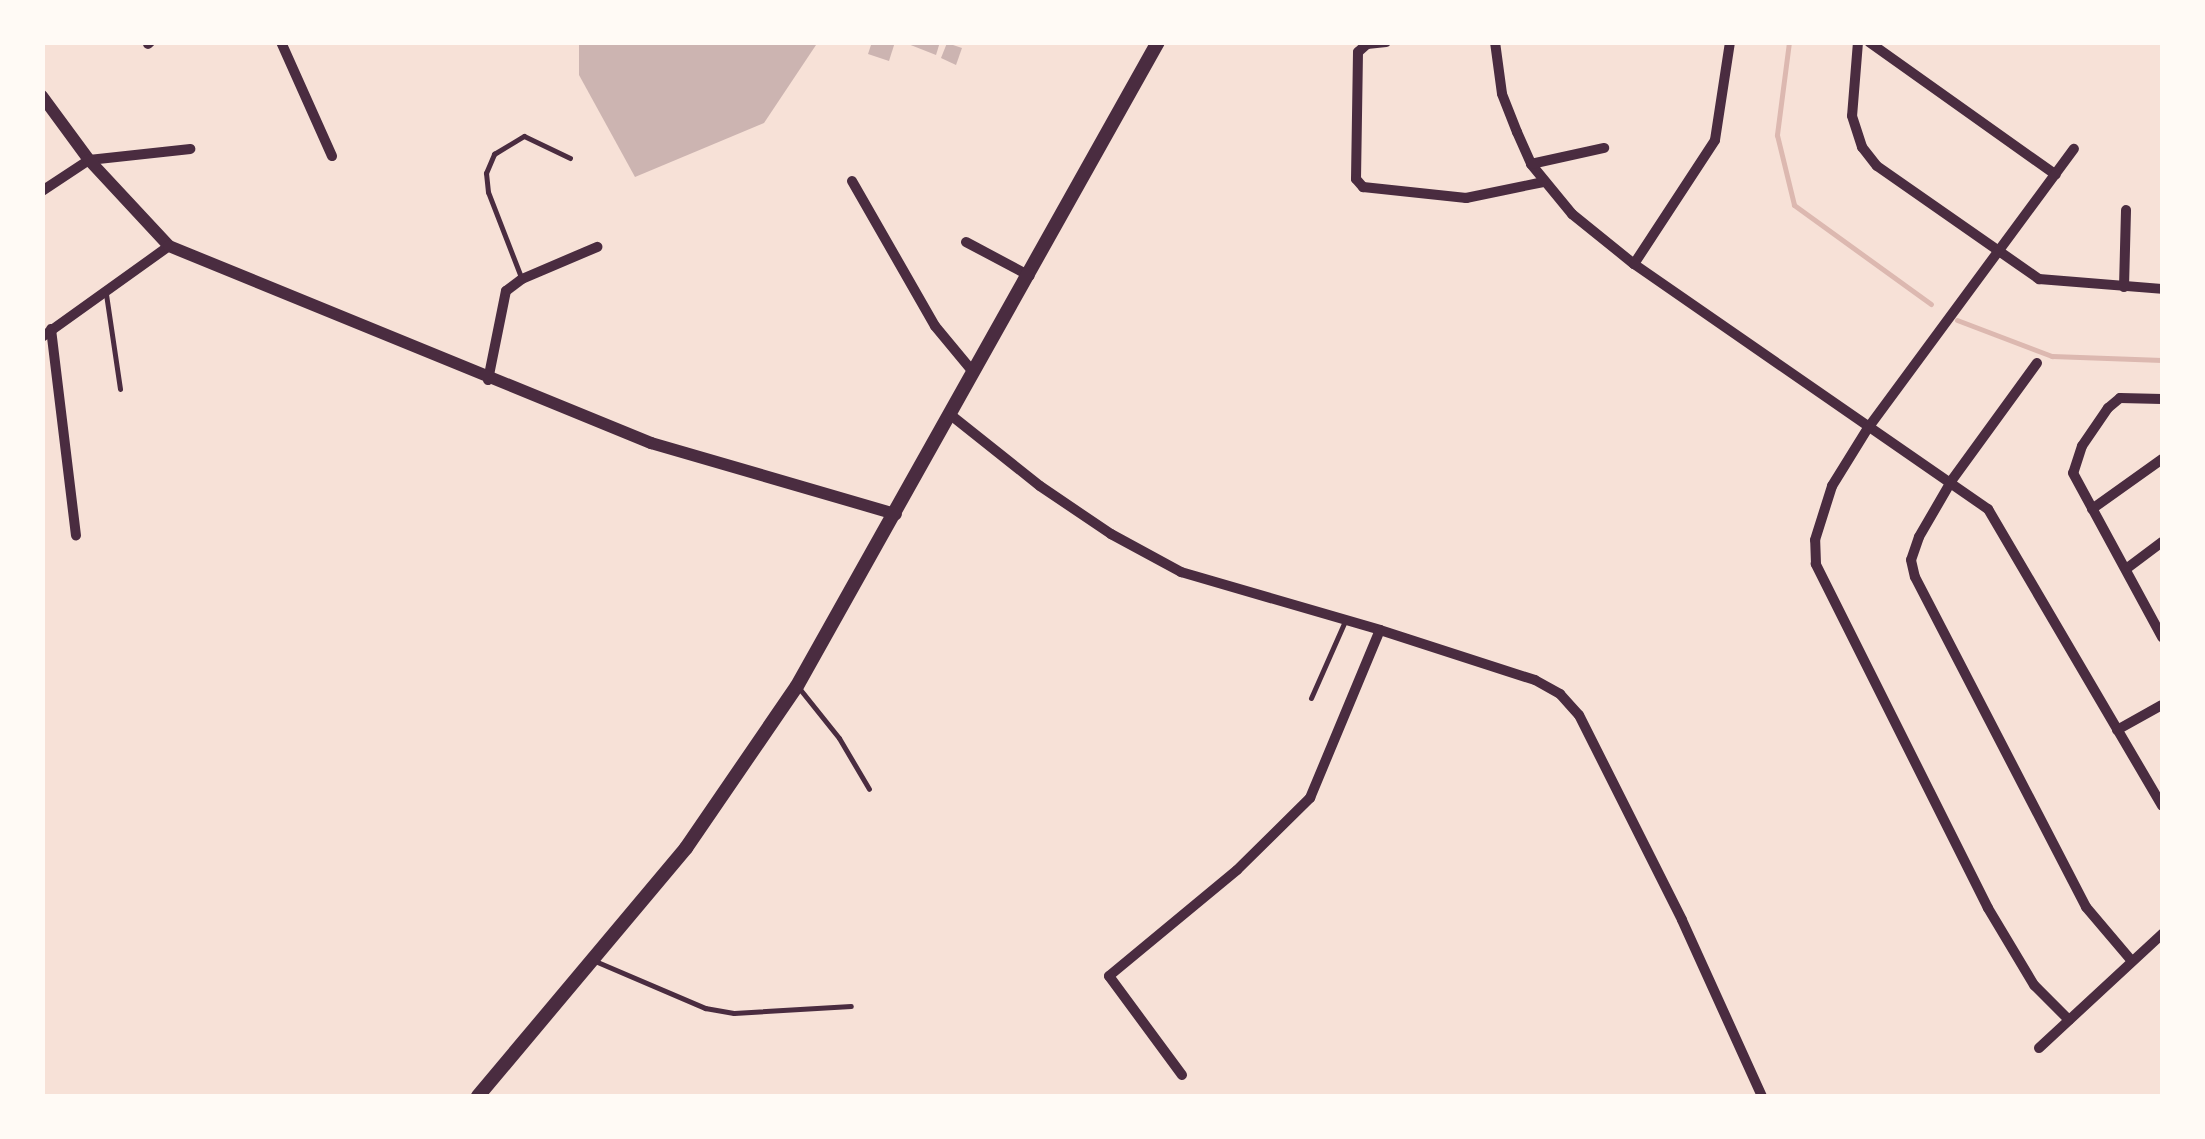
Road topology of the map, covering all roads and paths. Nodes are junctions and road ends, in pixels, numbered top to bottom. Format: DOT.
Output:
graph roads {
  1 [pos="281,42"];
  2 [pos="1158,42"];
  3 [pos="1386,42"];
  4 [pos="1496,42"];
  5 [pos="1730,42"];
  6 [pos="1858,42"];
  7 [pos="1869,42"];
  8 [pos="42,96"];
  9 [pos="1604,148"];
  10 [pos="190,149"];
  11 [pos="2074,149"];
  12 [pos="332,156"];
  13 [pos="570,158"];
  14 [pos="88,160"];
  15 [pos="1531,164"];
  16 [pos="2056,175"];
  17 [pos="852,180"];
  18 [pos="1543,182"];
  19 [pos="42,190"];
  20 [pos="2126,210"];
  21 [pos="966,242"];
  22 [pos="169,246"];
  23 [pos="597,247"];
  24 [pos="1998,252"];
  25 [pos="1634,264"];
  26 [pos="1030,276"];
  27 [pos="522,279"];
  28 [pos="2124,287"];
  29 [pos="2162,289"];
  30 [pos="106,294"];
  31 [pos="46,333"];
  32 [pos="2037,364"];
  33 [pos="976,374"];
  34 [pos="488,380"];
  35 [pos="120,389"];
  36 [pos="2162,400"];
  37 [pos="952,416"];
  38 [pos="1868,428"];
  39 [pos="2162,459"];
  40 [pos="1952,480"];
  41 [pos="2092,509"];
  42 [pos="896,514"];
  43 [pos="76,535"];
  44 [pos="2162,542"];
  45 [pos="2126,569"];
  46 [pos="1345,621"];
  47 [pos="1380,630"];
  48 [pos="2161,630"];
  49 [pos="797,686"];
  50 [pos="1310,698"];
  51 [pos="2162,704"];
  52 [pos="2117,730"];
  53 [pos="869,789"];
  54 [pos="2162,806"];
  55 [pos="2162,934"];
  56 [pos="594,960"];
  57 [pos="2132,960"];
  58 [pos="851,1006"];
  59 [pos="2069,1020"];
  60 [pos="2040,1048"];
  61 [pos="1182,1075"];
  62 [pos="478,1096"];
  63 [pos="1762,1096"];
  1 -- 12 [label="street"];
  2 -- 26 [label="main road"];
  3 -- 18 [label="street"];
  4 -- 15 [label="street"];
  5 -- 25 [label="street"];
  6 -- 24 [label="street"];
  7 -- 16 [label="street"];
  8 -- 14 [label="street"];
  9 -- 15 [label="street"];
  10 -- 14 [label="street"];
  11 -- 16 [label="street"];
  13 -- 27 [label="lane"];
  14 -- 19 [label="street"];
  14 -- 22 [label="street"];
  15 -- 18 [label="street"];
  16 -- 24 [label="street"];
  17 -- 33 [label="street"];
  18 -- 25 [label="street"];
  20 -- 28 [label="street"];
  21 -- 26 [label="street"];
  22 -- 30 [label="street"];
  22 -- 34 [label="street"];
  23 -- 27 [label="street"];
  24 -- 28 [label="street"];
  24 -- 38 [label="street"];
  25 -- 38 [label="street"];
  26 -- 33 [label="main road"];
  27 -- 34 [label="street"];
  28 -- 29 [label="street"];
  30 -- 31 [label="street"];
  30 -- 35 [label="lane"];
  31 -- 43 [label="street"];
  32 -- 40 [label="street"];
  33 -- 37 [label="main road"];
  34 -- 42 [label="street"];
  36 -- 41 [label="street"];
  37 -- 42 [label="main road"];
  37 -- 46 [label="street"];
  38 -- 40 [label="street"];
  38 -- 59 [label="street"];
  39 -- 41 [label="street"];
  40 -- 52 [label="street"];
  40 -- 57 [label="street"];
  41 -- 45 [label="street"];
  42 -- 49 [label="main road"];
  44 -- 45 [label="street"];
  45 -- 48 [label="street"];
  46 -- 47 [label="street"];
  46 -- 50 [label="lane"];
  47 -- 61 [label="street"];
  47 -- 63 [label="street"];
  49 -- 53 [label="lane"];
  49 -- 56 [label="main road"];
  51 -- 52 [label="street"];
  52 -- 54 [label="street"];
  55 -- 57 [label="street"];
  56 -- 58 [label="lane"];
  56 -- 62 [label="main road"];
  57 -- 59 [label="street"];
  59 -- 60 [label="street"];
}
